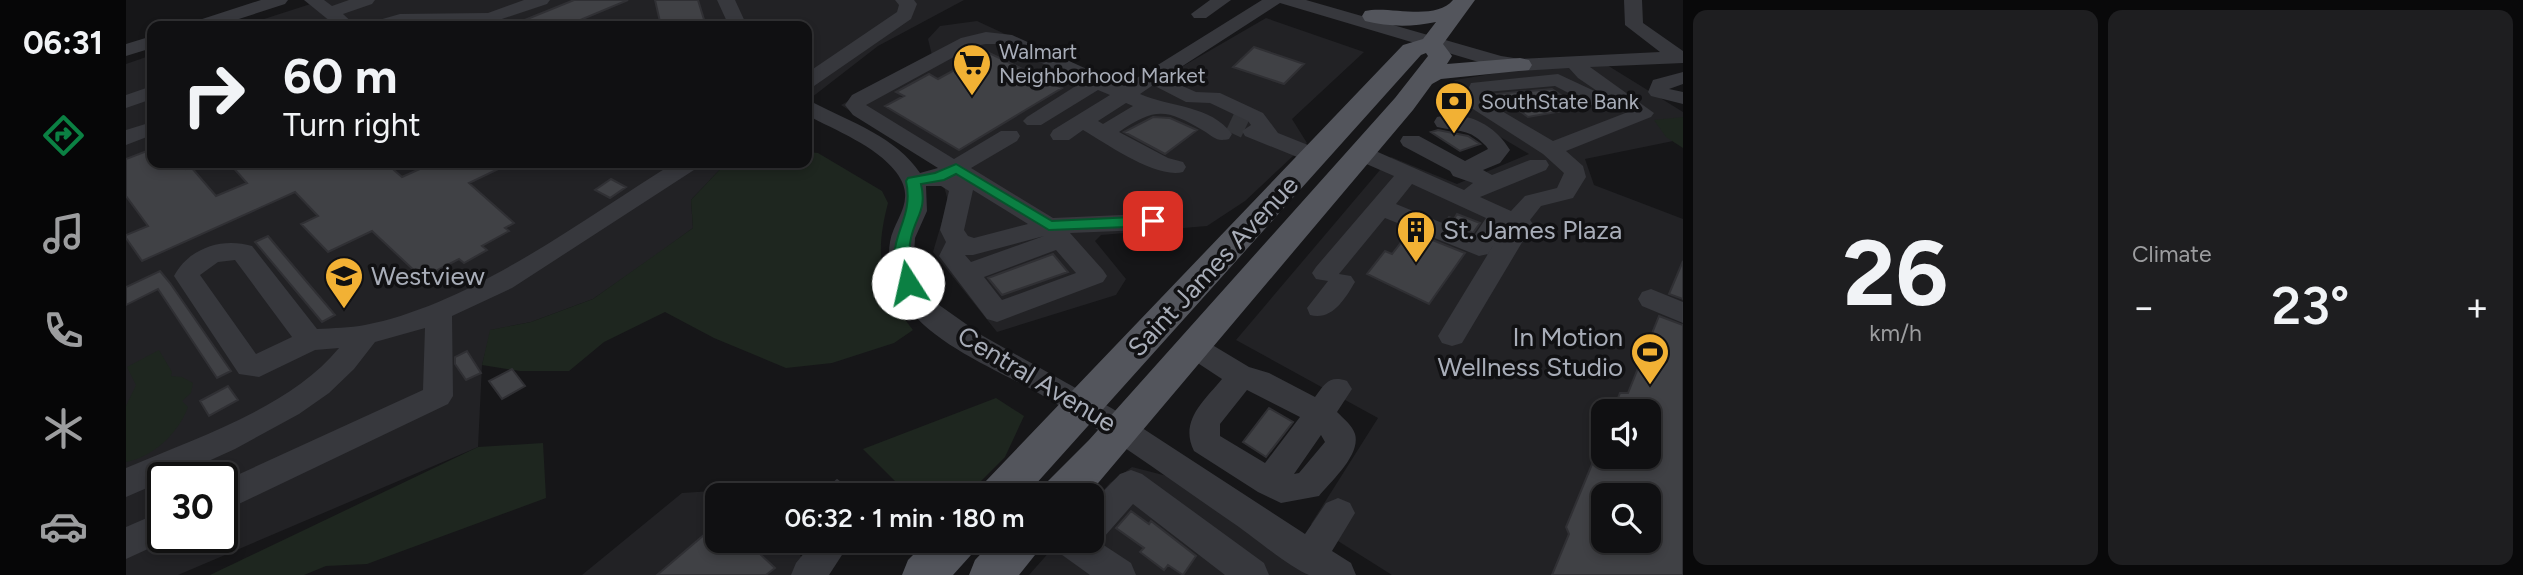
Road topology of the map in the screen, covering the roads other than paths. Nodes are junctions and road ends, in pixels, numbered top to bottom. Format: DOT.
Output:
graph roads {
  1 [pos="279,0"];
  2 [pos="313,0"];
  3 [pos="366,0"];
  4 [pos="494,0"];
  5 [pos="541,0"];
  6 [pos="726,0"];
  7 [pos="904,0"];
  8 [pos="1222,0"];
  9 [pos="1274,0"];
  10 [pos="1287,0"];
  11 [pos="1322,0"];
  12 [pos="1633,0"];
  13 [pos="448,1"];
  14 [pos="1460,5"];
  15 [pos="1359,12"];
  16 [pos="328,13"];
  17 [pos="1200,14"];
  18 [pos="400,19"];
  19 [pos="214,21"];
  20 [pos="340,21"];
  21 [pos="394,21"];
  22 [pos="736,21"];
  23 [pos="1434,40"];
  24 [pos="147,44"];
  25 [pos="126,50"];
  26 [pos="1679,59"];
  27 [pos="1520,65"];
  28 [pos="1413,69"];
  29 [pos="1566,72"];
  30 [pos="147,77"];
  31 [pos="1683,78"];
  32 [pos="812,79"];
  33 [pos="1151,79"];
  34 [pos="1097,82"];
  35 [pos="126,84"];
  36 [pos="1125,94"];
  37 [pos="1193,98"];
  38 [pos="1683,98"];
  39 [pos="126,102"];
  40 [pos="1150,106"];
  41 [pos="147,110"];
  42 [pos="812,110"];
  43 [pos="147,112"];
  44 [pos="147,115"];
  45 [pos="126,117"];
  46 [pos="1034,121"];
  47 [pos="1082,121"];
  48 [pos="1232,128"];
  49 [pos="1104,133"];
  50 [pos="1061,135"];
  51 [pos="1268,135"];
  52 [pos="1009,136"];
  53 [pos="126,138"];
  54 [pos="1411,142"];
  55 [pos="1551,153"];
  56 [pos="1363,154"];
  57 [pos="1315,156"];
  58 [pos="1175,167"];
  59 [pos="681,168"];
  60 [pos="1461,170"];
  61 [pos="1402,171"];
  62 [pos="947,173"];
  63 [pos="913,181"];
  64 [pos="1491,184"];
  65 [pos="1459,197"];
  66 [pos="1381,207"];
  67 [pos="1167,220"];
  68 [pos="1510,220"];
  69 [pos="1055,232"];
  70 [pos="958,242"];
  71 [pos="966,274"];
  72 [pos="1651,299"];
  73 [pos="1320,308"];
  74 [pos="439,311"];
  75 [pos="1683,313"];
  76 [pos="365,335"];
  77 [pos="1452,336"];
  78 [pos="310,340"];
  79 [pos="1194,347"];
  80 [pos="1241,377"];
  81 [pos="1084,406"];
  82 [pos="1329,413"];
  83 [pos="1122,430"];
  84 [pos="126,483"];
  85 [pos="1011,483"];
  86 [pos="1073,483"];
  87 [pos="1280,485"];
  88 [pos="238,490"];
  89 [pos="1244,512"];
  90 [pos="1338,513"];
  91 [pos="1104,525"];
  92 [pos="147,533"];
  93 [pos="126,543"];
  94 [pos="825,553"];
  95 [pos="1010,553"];
  96 [pos="1309,556"];
  97 [pos="1227,563"];
  98 [pos="808,575"];
  99 [pos="991,575"];
  100 [pos="1252,575"];
  101 [pos="1339,575"];
  1 -- 19 [label="street"];
  2 -- 16 [label="street"];
  3 -- 16 [label="street"];
  4 -- 13 [label="street"];
  5 -- 18 [label="street"];
  6 -- 22 [label="street"];
  7 -- 32 [label="street"];
  8 -- 17 [label="street"];
  9 -- 33 [label="street"];
  10 -- 15 [label="street"];
  11 -- 15 [label="street"];
  12 -- 26 [label="street"];
  13 -- 18 [label="street"];
  14 -- 15 [label="main road"];
  14 -- 23 [label="main road, Saint James Avenue"];
  15 -- 23 [label="street"];
  15 -- 28 [label="main road"];
  16 -- 20 [label="street"];
  18 -- 21 [label="street"];
  23 -- 27 [label="street"];
  23 -- 28 [label="main road, Saint James Avenue"];
  23 -- 29 [label="street"];
  24 -- 25 [label="street"];
  26 -- 29 [label="street"];
  27 -- 28 [label="main road"];
  27 -- 29 [label="street"];
  28 -- 56 [label="main road, Saint James Avenue"];
  28 -- 57 [label="main road, Saint James Avenue"];
  29 -- 55 [label="street"];
  29 -- 55 [label="street"];
  30 -- 35 [label="street"];
  31 -- 38 [label="street"];
  33 -- 36 [label="street"];
  33 -- 37 [label="street"];
  34 -- 36 [label="street"];
  34 -- 46 [label="street"];
  34 -- 62 [label="street"];
  36 -- 40 [label="street"];
  36 -- 47 [label="street"];
  37 -- 48 [label="street"];
  37 -- 51 [label="street"];
  39 -- 41 [label="street"];
  40 -- 48 [label="street"];
  40 -- 49 [label="street"];
  42 -- 63 [label="street"];
  43 -- 45 [label="street"];
  44 -- 53 [label="street"];
  47 -- 49 [label="street"];
  47 -- 50 [label="street"];
  48 -- 51 [label="street"];
  49 -- 58 [label="street"];
  51 -- 57 [label="street"];
  52 -- 62 [label="street"];
  54 -- 60 [label="street"];
  54 -- 60 [label="street"];
  54 -- 61 [label="street"];
  55 -- 64 [label="street"];
  55 -- 68 [label="street"];
  56 -- 61 [label="street"];
  56 -- 79 [label="main road, Saint James Avenue"];
  57 -- 81 [label="main road, Saint James Avenue"];
  59 -- 74 [label="street"];
  60 -- 64 [label="street"];
  61 -- 65 [label="street"];
  61 -- 66 [label="street"];
  62 -- 63 [label="street"];
  62 -- 69 [label="street"];
  62 -- 70 [label="street"];
  63 -- 81 [label="street, Central Avenue"];
  64 -- 65 [label="street"];
  65 -- 68 [label="street"];
  66 -- 68 [label="street"];
  66 -- 73 [label="street"];
  67 -- 69 [label="street"];
  68 -- 77 [label="street"];
  69 -- 70 [label="street"];
  69 -- 71 [label="street"];
  69 -- 71 [label="street"];
  70 -- 71 [label="street"];
  72 -- 75 [label="street"];
  74 -- 76 [label="street"];
  74 -- 88 [label="street"];
  76 -- 78 [label="street"];
  76 -- 84 [label="street"];
  78 -- 78 [label="street"];
  79 -- 80 [label="street"];
  79 -- 83 [label="main road, Saint James Avenue"];
  80 -- 82 [label="street"];
  80 -- 87 [label="street"];
  81 -- 83 [label="street, Central Avenue"];
  81 -- 85 [label="main road, Saint James Avenue"];
  82 -- 87 [label="street"];
  83 -- 86 [label="main road, Saint James Avenue"];
  83 -- 89 [label="street, Central Avenue"];
  89 -- 96 [label="street, Central Avenue"];
  89 -- 97 [label="street"];
  90 -- 96 [label="street"];
  91 -- 97 [label="street"];
  92 -- 93 [label="street"];
  94 -- 98 [label="street"];
  95 -- 99 [label="main road"];
  96 -- 101 [label="street, Central Avenue"];
  97 -- 100 [label="street"];
}
